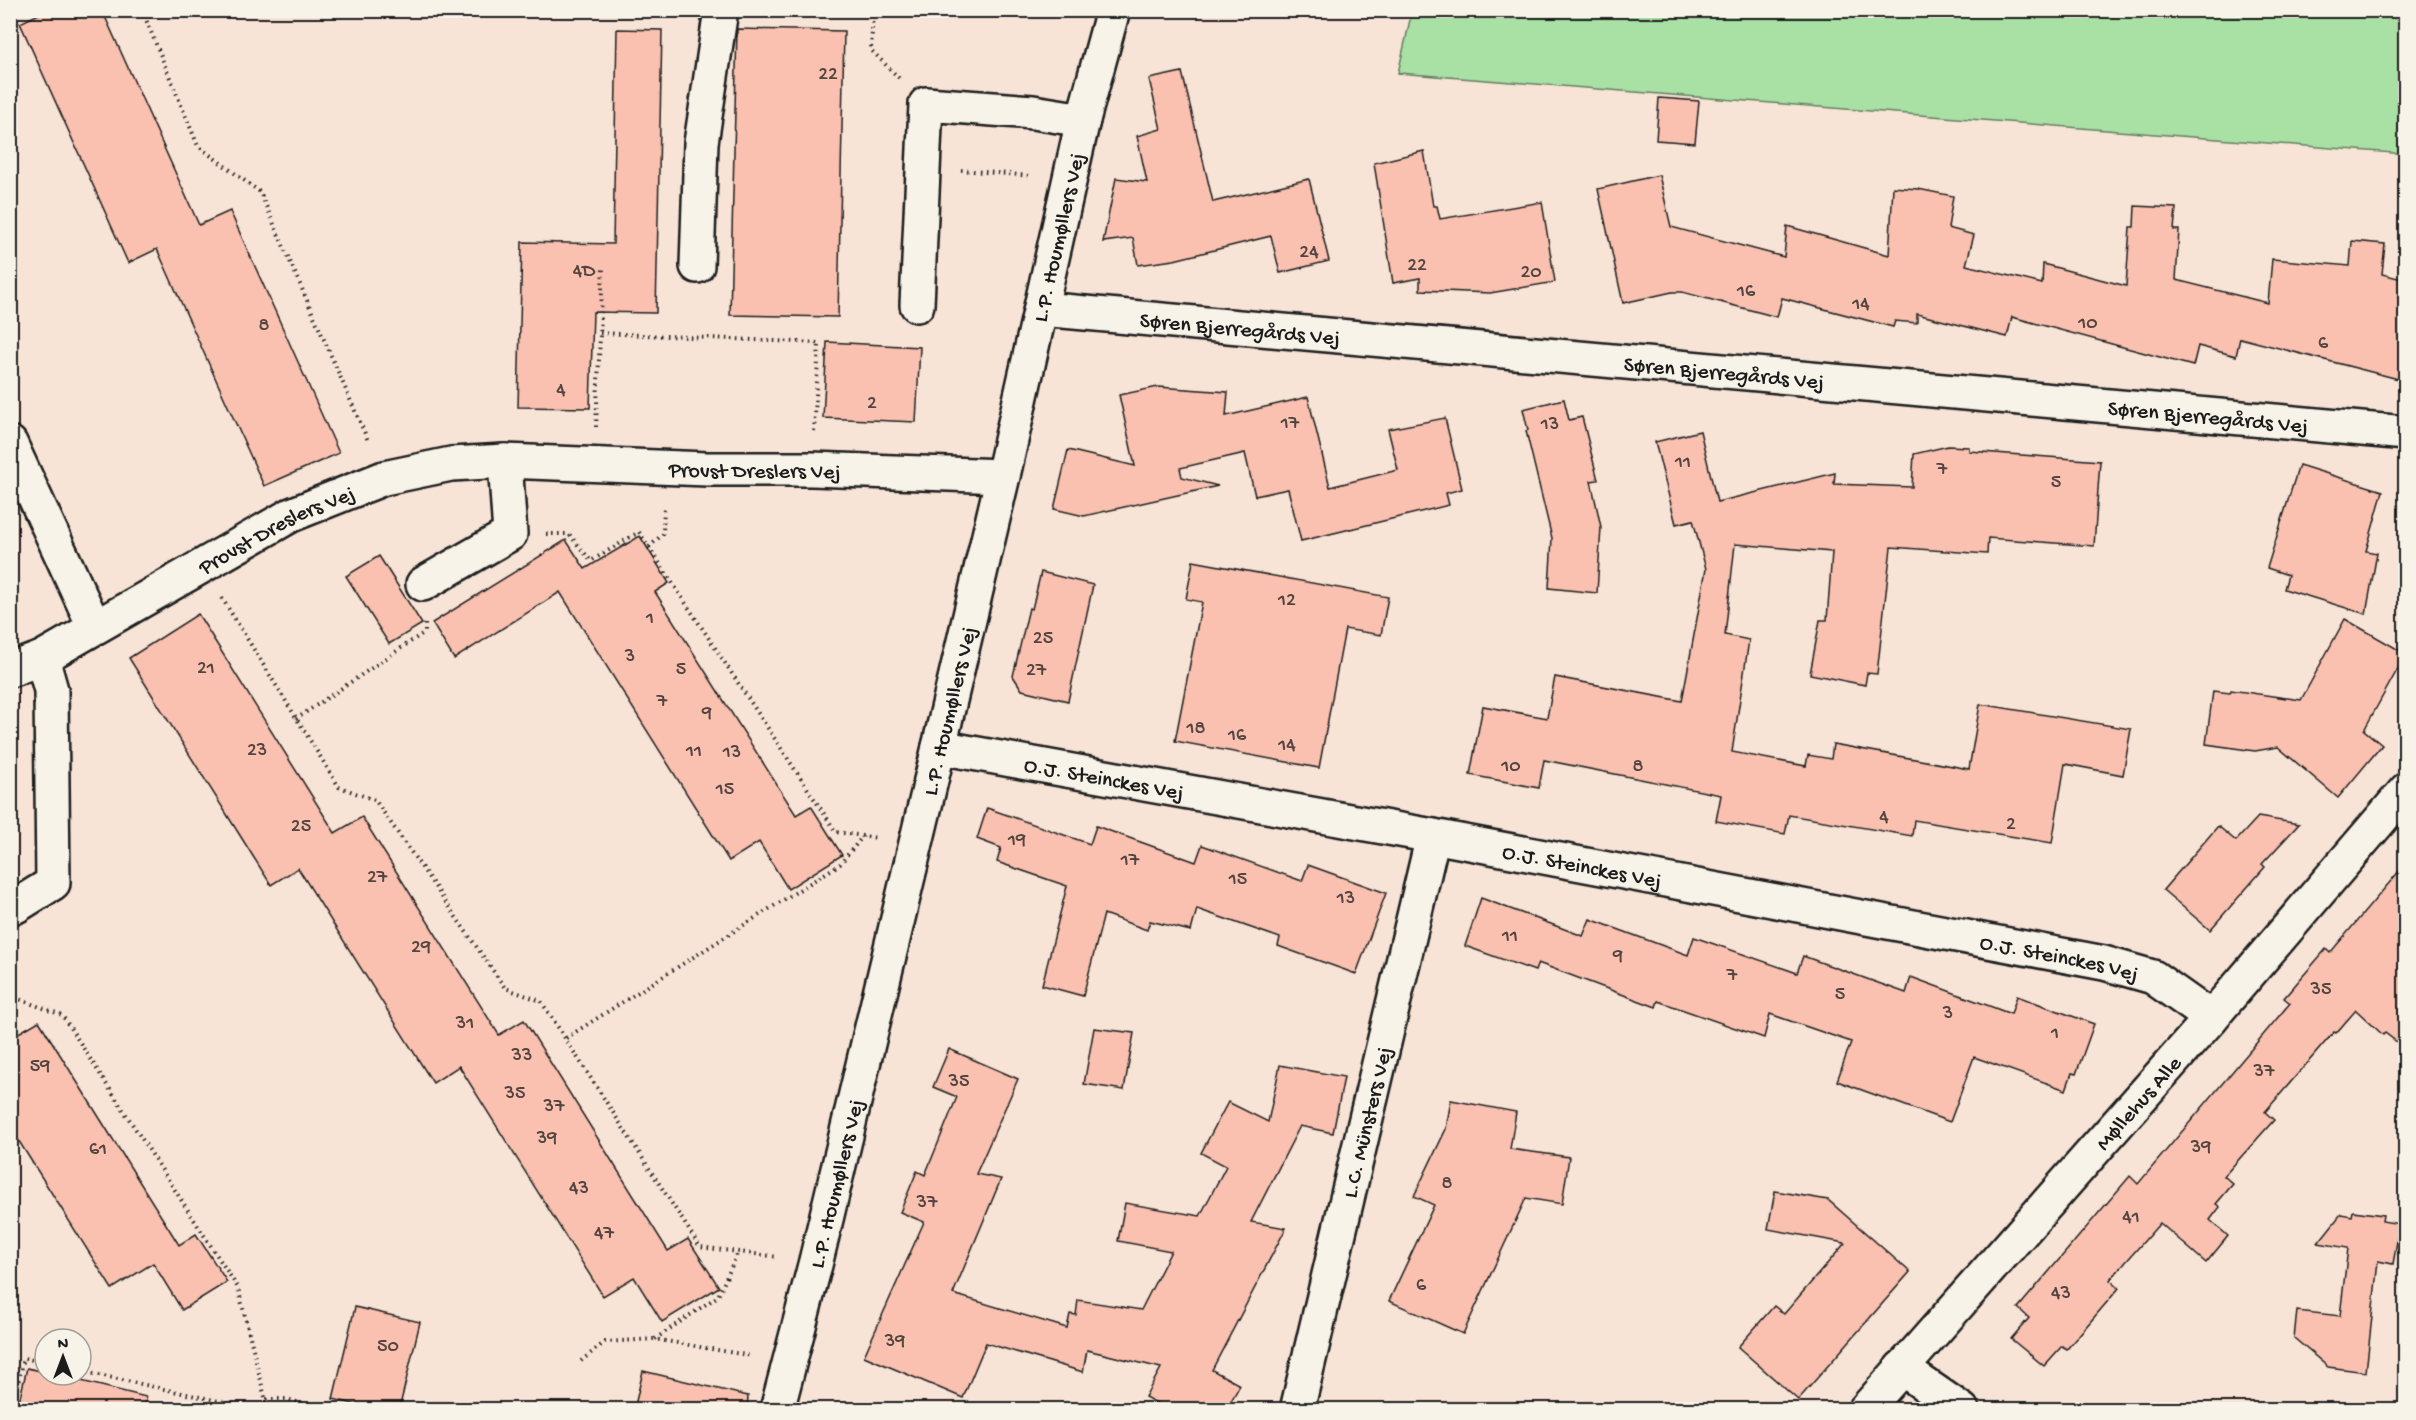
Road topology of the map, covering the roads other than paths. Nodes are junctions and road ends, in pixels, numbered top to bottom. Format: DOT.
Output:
graph roads {
  1 [pos="721,10"];
  2 [pos="1113,10"];
  3 [pos="1083,120"];
  4 [pos="697,266"];
  5 [pos="917,305"];
  6 [pos="1041,309"];
  7 [pos="2406,433"];
  8 [pos="10,443"];
  9 [pos="505,461"];
  10 [pos="1003,476"];
  11 [pos="423,584"];
  12 [pos="94,626"];
  13 [pos="42,658"];
  14 [pos="10,670"];
  15 [pos="939,747"];
  16 [pos="2406,790"];
  17 [pos="1433,836"];
  18 [pos="16,906"];
  19 [pos="2211,1018"];
  20 [pos="1901,1368"];
  21 [pos="777,1410"];
  22 [pos="1297,1410"];
  23 [pos="1865,1410"];
  24 [pos="1962,1410"];
  1 -- 4 [label="street"];
  2 -- 3 [label="street, L.P. Houmøllers Vej"];
  3 -- 5 [label="street"];
  3 -- 6 [label="street, L.P. Houmøllers Vej"];
  6 -- 7 [label="street, Søren Bjerregårds Vej"];
  6 -- 10 [label="street, L.P. Houmøllers Vej"];
  8 -- 12 [label="street"];
  9 -- 10 [label="street, Provst Dreslers Vej"];
  9 -- 11 [label="street"];
  9 -- 12 [label="street, Provst Dreslers Vej"];
  10 -- 15 [label="street, L.P. Houmøllers Vej"];
  12 -- 13 [label="street, Provst Dreslers Vej"];
  13 -- 14 [label="street, Provst Dreslers Vej"];
  13 -- 18 [label="street"];
  15 -- 17 [label="street, O.J. Steinckes Vej"];
  15 -- 21 [label="street, L.P. Houmøllers Vej"];
  16 -- 19 [label="street, Møllehus Alle"];
  17 -- 19 [label="street, O.J. Steinckes Vej"];
  17 -- 22 [label="street, L.C. Münsters Vej"];
  19 -- 20 [label="street, Møllehus Alle"];
  20 -- 23 [label="street, Møllehus Alle"];
  20 -- 24 [label="street"];
}
